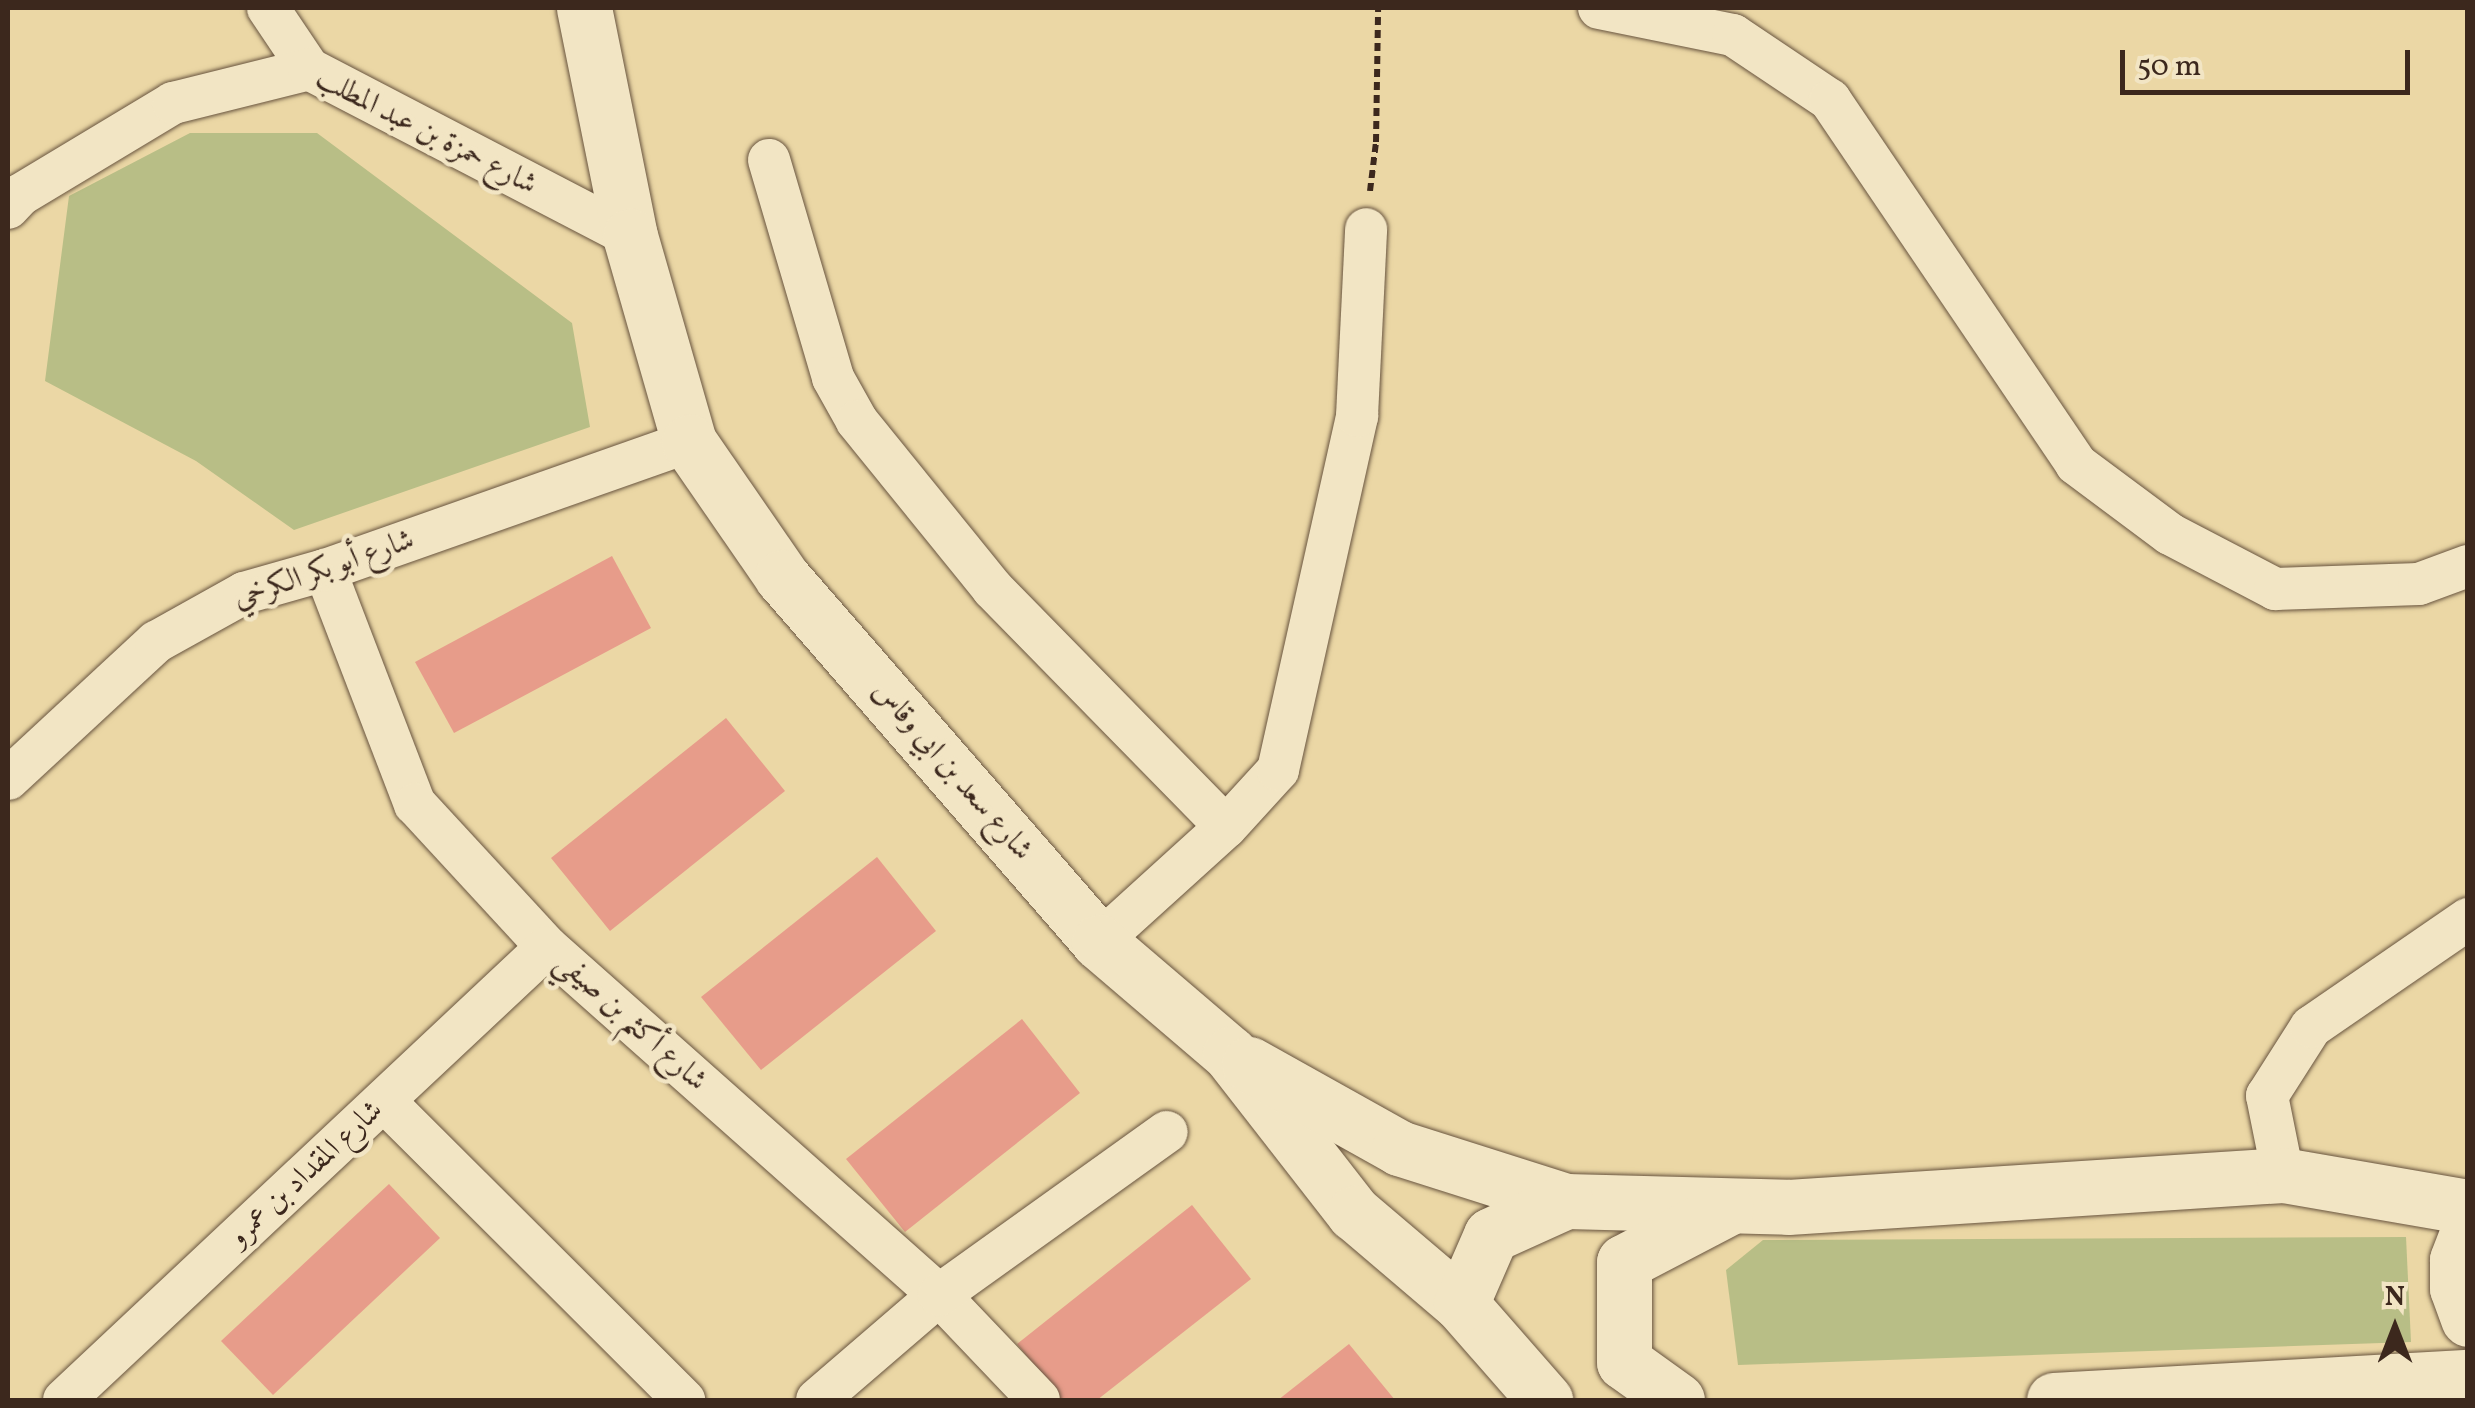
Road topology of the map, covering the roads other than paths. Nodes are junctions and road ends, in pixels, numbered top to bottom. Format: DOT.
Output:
graph roads {
  1 [pos="268,8"];
  2 [pos="584,8"];
  3 [pos="1599,8"];
  4 [pos="309,70"];
  5 [pos="770,160"];
  6 [pos="8,208"];
  7 [pos="1366,229"];
  8 [pos="630,236"];
  9 [pos="689,442"];
  10 [pos="2468,566"];
  11 [pos="325,570"];
  12 [pos="8,780"];
  13 [pos="1226,827"];
  14 [pos="2468,919"];
  15 [pos="1099,942"];
  16 [pos="547,947"];
  17 [pos="1230,1054"];
  18 [pos="384,1101"];
  19 [pos="1168,1132"];
  20 [pos="2283,1175"];
  21 [pos="1566,1201"];
  22 [pos="2468,1207"];
  23 [pos="1729,1208"];
  24 [pos="2468,1231"];
  25 [pos="939,1295"];
  26 [pos="1461,1304"];
  27 [pos="2468,1319"];
  28 [pos="2468,1378"];
  29 [pos="64,1400"];
  30 [pos="684,1400"];
  31 [pos="817,1400"];
  32 [pos="1039,1400"];
  33 [pos="1545,1400"];
  34 [pos="1677,1400"];
  35 [pos="2054,1400"];
  1 -- 4 [label="street"];
  2 -- 8 [label="street, شارع سعد بن ابي وقاس"];
  3 -- 10 [label="street"];
  4 -- 6 [label="street, شارع حمزة بن عبد المطلب"];
  4 -- 8 [label="street, شارع حمزة بن عبد المطلب"];
  5 -- 13 [label="street"];
  7 -- 13 [label="street"];
  8 -- 9 [label="street, شارع سعد بن ابي وقاس"];
  9 -- 11 [label="street, شارع أبو بكر الكرخي"];
  9 -- 15 [label="street, شارع سعد بن ابي وقاس"];
  11 -- 12 [label="street, شارع أبو بكر الكرخي"];
  11 -- 16 [label="street, شارع أكثم بن صيفي"];
  13 -- 15 [label="street"];
  14 -- 20 [label="street"];
  15 -- 17 [label="street, شارع سعد بن ابي وقاس"];
  16 -- 18 [label="street, شارع المقداد بن عمرو"];
  16 -- 25 [label="street, شارع أكثم بن صيفي"];
  17 -- 21 [label="street"];
  17 -- 26 [label="street, شارع سعد بن ابي وقاس"];
  18 -- 29 [label="street, شارع المقداد بن عمرو"];
  18 -- 30 [label="street"];
  19 -- 25 [label="street"];
  20 -- 22 [label="street"];
  20 -- 23 [label="street"];
  21 -- 23 [label="street"];
  21 -- 26 [label="street"];
  23 -- 34 [label="street"];
  24 -- 27 [label="street"];
  25 -- 31 [label="street"];
  25 -- 32 [label="street, شارع أكثم بن صيفي"];
  26 -- 33 [label="street, شارع سعد بن ابي وقاس"];
  28 -- 35 [label="street"];
}
